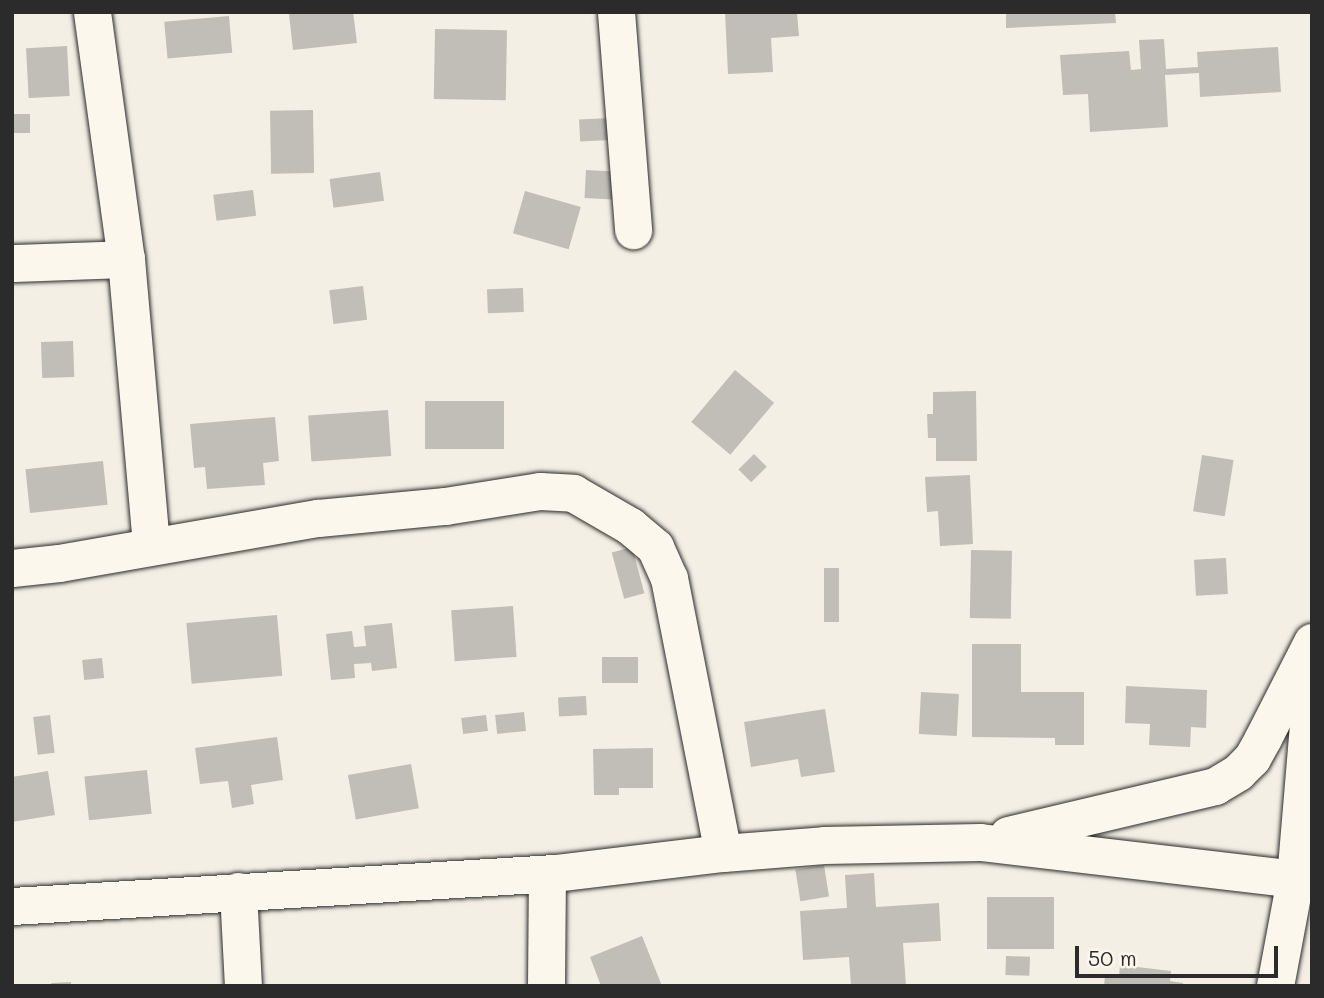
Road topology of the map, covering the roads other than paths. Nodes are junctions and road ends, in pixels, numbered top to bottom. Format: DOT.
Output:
graph roads {
  1 [pos="92,12"];
  2 [pos="616,12"];
  3 [pos="633,230"];
  4 [pos="126,259"];
  5 [pos="12,263"];
  6 [pos="151,545"];
  7 [pos="12,568"];
  8 [pos="1312,642"];
  9 [pos="1312,678"];
  10 [pos="980,842"];
  11 [pos="723,853"];
  12 [pos="547,874"];
  13 [pos="1304,880"];
  14 [pos="238,891"];
  15 [pos="12,906"];
  16 [pos="243,986"];
  17 [pos="546,986"];
  18 [pos="1275,986"];
  1 -- 4 [label="street"];
  2 -- 3 [label="street"];
  4 -- 5 [label="street"];
  4 -- 6 [label="street"];
  6 -- 7 [label="street"];
  6 -- 11 [label="street"];
  8 -- 10 [label="street"];
  9 -- 13 [label="street"];
  10 -- 11 [label="street"];
  10 -- 13 [label="street"];
  11 -- 12 [label="street"];
  12 -- 14 [label="street"];
  12 -- 17 [label="street"];
  13 -- 18 [label="street"];
  14 -- 15 [label="street"];
  14 -- 16 [label="street"];
}
